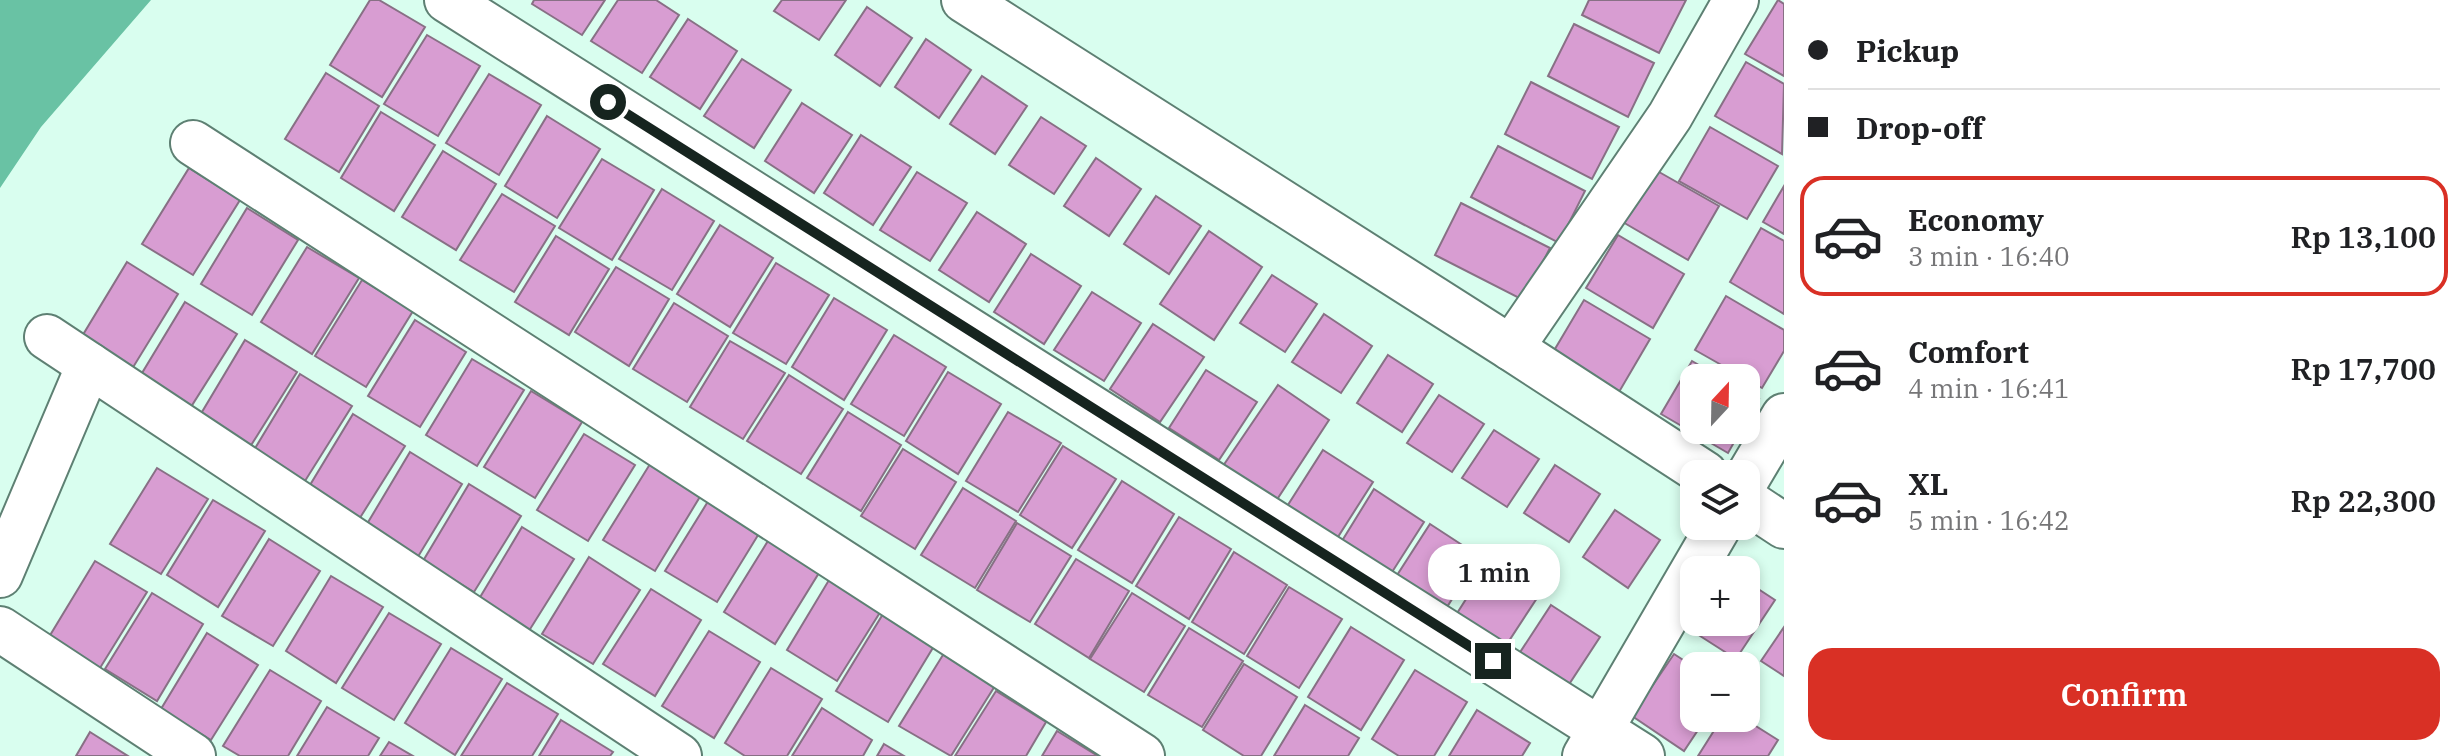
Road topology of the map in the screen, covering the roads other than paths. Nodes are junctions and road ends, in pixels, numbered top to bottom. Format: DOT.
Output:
graph roads {
  1 [pos="447,0"];
  2 [pos="964,0"];
  3 [pos="1736,0"];
  4 [pos="193,143"];
  5 [pos="47,337"];
  6 [pos="1511,348"];
  7 [pos="89,365"];
  8 [pos="1784,416"];
  9 [pos="1683,460"];
  10 [pos="1758,460"];
  11 [pos="1760,510"];
  12 [pos="1784,526"];
  13 [pos="1711,540"];
  14 [pos="0,575"];
  15 [pos="0,629"];
  16 [pos="1593,743"];
  17 [pos="193,756"];
  18 [pos="679,756"];
  19 [pos="1142,756"];
  20 [pos="1642,756"];
  1 -- 16 [label="street"];
  2 -- 6 [label="street"];
  3 -- 6 [label="street"];
  4 -- 19 [label="street"];
  5 -- 7 [label="street"];
  6 -- 9 [label="street"];
  7 -- 14 [label="street"];
  7 -- 18 [label="street"];
  8 -- 10 [label="street"];
  11 -- 12 [label="street"];
  13 -- 16 [label="street"];
  15 -- 17 [label="street"];
  16 -- 20 [label="street"];
}
